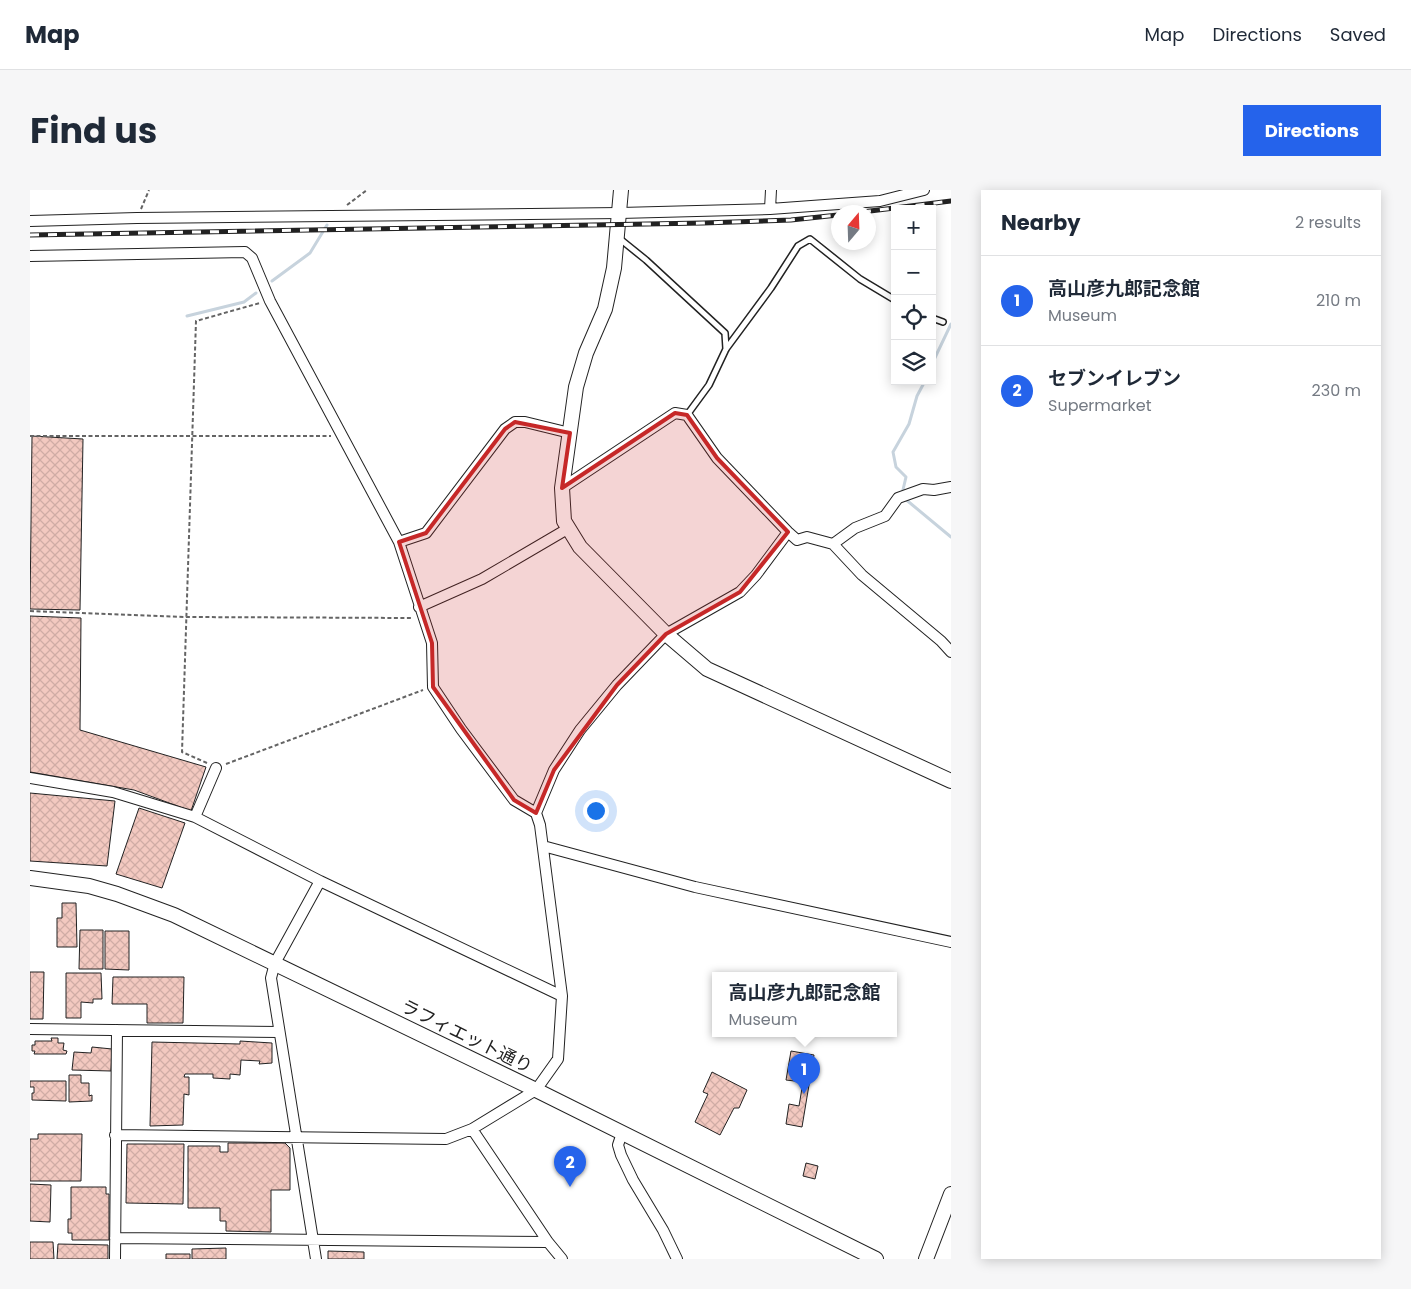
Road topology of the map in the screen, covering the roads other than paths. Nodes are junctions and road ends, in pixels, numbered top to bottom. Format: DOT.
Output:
graph roads {
  1 [pos="621,190"];
  2 [pos="771,190"];
  3 [pos="924,190"];
  4 [pos="770,209"];
  5 [pos="620,213"];
  6 [pos="30,221"];
  7 [pos="617,237"];
  8 [pos="30,256"];
  9 [pos="891,298"];
  10 [pos="936,319"];
  11 [pos="943,322"];
  12 [pos="726,349"];
  13 [pos="687,415"];
  14 [pos="570,433"];
  15 [pos="562,488"];
  16 [pos="951,488"];
  17 [pos="568,528"];
  18 [pos="788,532"];
  19 [pos="399,542"];
  20 [pos="833,544"];
  21 [pos="419,607"];
  22 [pos="666,634"];
  23 [pos="951,652"];
  24 [pos="216,768"];
  25 [pos="30,778"];
  26 [pos="951,781"];
  27 [pos="536,813"];
  28 [pos="195,817"];
  29 [pos="543,846"];
  30 [pos="30,878"];
  31 [pos="320,881"];
  32 [pos="951,942"];
  33 [pos="275,963"];
  34 [pos="562,996"];
  35 [pos="30,1029"];
  36 [pos="117,1030"];
  37 [pos="279,1032"];
  38 [pos="536,1090"];
  39 [pos="472,1129"];
  40 [pos="622,1133"];
  41 [pos="115,1135"];
  42 [pos="296,1137"];
  43 [pos="951,1194"];
  44 [pos="115,1238"];
  45 [pos="313,1239"];
  46 [pos="548,1242"];
  47 [pos="115,1259"];
  48 [pos="316,1259"];
  49 [pos="562,1259"];
  50 [pos="677,1259"];
  51 [pos="876,1259"];
  52 [pos="926,1259"];
  1 -- 5 [label="street"];
  2 -- 4 [label="street"];
  3 -- 4 [label="street"];
  4 -- 5 [label="street"];
  5 -- 6 [label="street"];
  5 -- 7 [label="street"];
  7 -- 12 [label="lane"];
  7 -- 14 [label="street"];
  8 -- 19 [label="street"];
  9 -- 12 [label="lane"];
  10 -- 11 [label="lane"];
  12 -- 13 [label="lane"];
  13 -- 15 [label="street"];
  13 -- 18 [label="street"];
  14 -- 15 [label="street"];
  14 -- 19 [label="street"];
  15 -- 17 [label="street"];
  16 -- 20 [label="street"];
  17 -- 21 [label="street"];
  17 -- 22 [label="street"];
  18 -- 20 [label="street"];
  18 -- 22 [label="street"];
  19 -- 21 [label="street"];
  20 -- 23 [label="street"];
  21 -- 27 [label="street"];
  22 -- 26 [label="street"];
  22 -- 27 [label="street"];
  24 -- 28 [label="street"];
  25 -- 28 [label="street"];
  27 -- 29 [label="street"];
  28 -- 31 [label="street"];
  29 -- 32 [label="street"];
  29 -- 34 [label="street"];
  30 -- 33 [label="street, ラフィエット通り"];
  31 -- 33 [label="street"];
  31 -- 34 [label="street"];
  33 -- 37 [label="street"];
  33 -- 38 [label="street, ラフィエット通り"];
  34 -- 38 [label="street"];
  35 -- 36 [label="street"];
  36 -- 37 [label="street"];
  36 -- 41 [label="street"];
  37 -- 42 [label="street"];
  38 -- 39 [label="street"];
  38 -- 40 [label="street, ラフィエット通り"];
  39 -- 42 [label="street"];
  39 -- 46 [label="street"];
  40 -- 50 [label="street"];
  40 -- 51 [label="street, ラフィエット通り"];
  41 -- 42 [label="street"];
  41 -- 44 [label="street"];
  42 -- 45 [label="street"];
  43 -- 52 [label="street"];
  44 -- 45 [label="street"];
  44 -- 47 [label="street"];
  45 -- 46 [label="street"];
  45 -- 48 [label="street"];
  46 -- 49 [label="street"];
}
